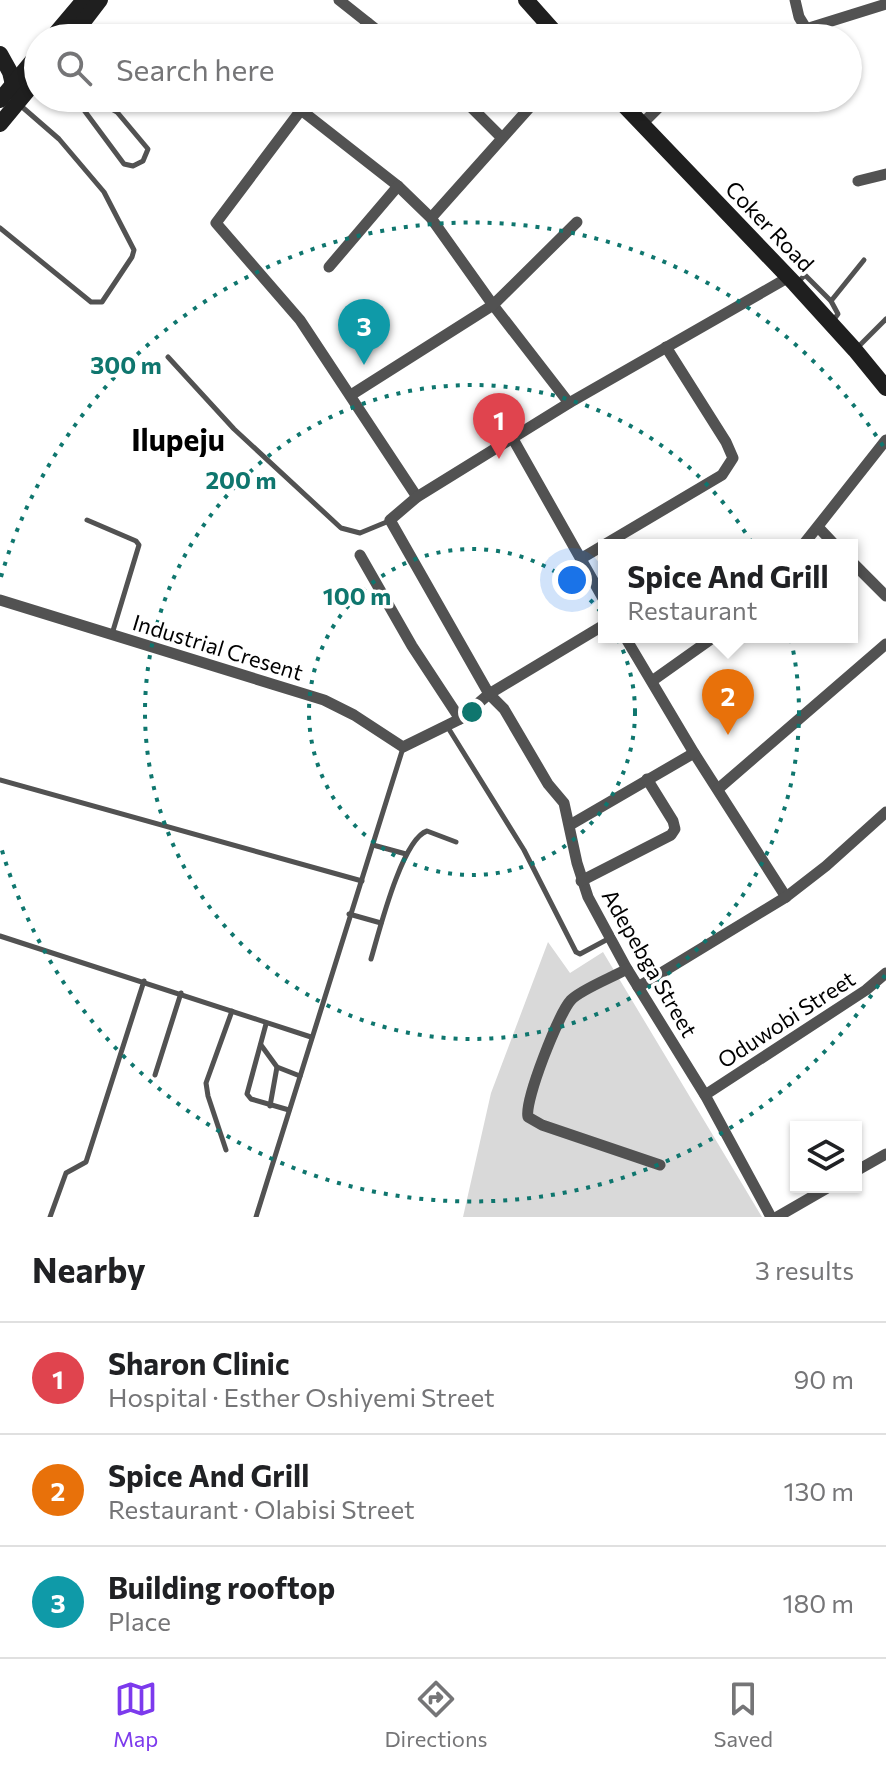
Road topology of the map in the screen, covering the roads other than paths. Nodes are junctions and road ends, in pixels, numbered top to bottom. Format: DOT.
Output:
graph roads {
  1 [pos="84,0"];
  2 [pos="100,0"];
  3 [pos="339,0"];
  4 [pos="795,0"];
  5 [pos="528,1"];
  6 [pos="886,4"];
  7 [pos="368,23"];
  8 [pos="64,24"];
  9 [pos="82,24"];
  10 [pos="548,24"];
  11 [pos="803,24"];
  12 [pos="825,24"];
  13 [pos="0,54"];
  14 [pos="20,82"];
  15 [pos="0,100"];
  16 [pos="18,102"];
  17 [pos="24,107"];
  18 [pos="29,112"];
  19 [pos="85,112"];
  20 [pos="117,112"];
  21 [pos="299,112"];
  22 [pos="304,112"];
  23 [pos="476,112"];
  24 [pos="525,112"];
  25 [pos="630,112"];
  26 [pos="654,112"];
  27 [pos="0,124"];
  28 [pos="642,124"];
  29 [pos="501,137"];
  30 [pos="886,174"];
  31 [pos="858,181"];
  32 [pos="398,186"];
  33 [pos="431,218"];
  34 [pos="577,222"];
  35 [pos="0,228"];
  36 [pos="864,260"];
  37 [pos="329,267"];
  38 [pos="792,281"];
  39 [pos="831,301"];
  40 [pos="493,305"];
  41 [pos="886,319"];
  42 [pos="831,323"];
  43 [pos="666,347"];
  44 [pos="855,350"];
  45 [pos="168,357"];
  46 [pos="884,384"];
  47 [pos="351,395"];
  48 [pos="569,403"];
  49 [pos="513,439"];
  50 [pos="886,440"];
  51 [pos="417,497"];
  52 [pos="87,520"];
  53 [pos="390,520"];
  54 [pos="818,527"];
  55 [pos="614,539"];
  56 [pos="808,539"];
  57 [pos="829,539"];
  58 [pos="598,549"];
  59 [pos="360,555"];
  60 [pos="582,558"];
  61 [pos="858,568"];
  62 [pos="598,589"];
  63 [pos="886,596"];
  64 [pos="0,600"];
  65 [pos="598,629"];
  66 [pos="112,635"];
  67 [pos="629,643"];
  68 [pos="706,643"];
  69 [pos="886,644"];
  70 [pos="652,681"];
  71 [pos="486,697"];
  72 [pos="460,719"];
  73 [pos="446,725"];
  74 [pos="403,747"];
  75 [pos="694,753"];
  76 [pos="647,779"];
  77 [pos="0,780"];
  78 [pos="718,789"];
  79 [pos="886,812"];
  80 [pos="570,825"];
  81 [pos="456,842"];
  82 [pos="373,845"];
  83 [pos="406,854"];
  84 [pos="362,881"];
  85 [pos="581,881"];
  86 [pos="786,897"];
  87 [pos="349,914"];
  88 [pos="381,923"];
  89 [pos="0,936"];
  90 [pos="610,937"];
  91 [pos="371,959"];
  92 [pos="627,969"];
  93 [pos="886,973"];
  94 [pos="144,981"];
  95 [pos="638,987"];
  96 [pos="181,993"];
  97 [pos="232,1011"];
  98 [pos="266,1024"];
  99 [pos="311,1038"];
  100 [pos="261,1045"];
  101 [pos="277,1067"];
  102 [pos="155,1075"];
  103 [pos="300,1076"];
  104 [pos="705,1095"];
  105 [pos="270,1106"];
  106 [pos="289,1110"];
  107 [pos="226,1150"];
  108 [pos="886,1154"];
  109 [pos="660,1165"];
  110 [pos="862,1168"];
  111 [pos="819,1193"];
  112 [pos="50,1217"];
  113 [pos="256,1217"];
  114 [pos="771,1217"];
  115 [pos="777,1217"];
  1 -- 8 [label="main road"];
  2 -- 9 [label="main road"];
  3 -- 7 [label="street"];
  4 -- 11 [label="street"];
  5 -- 10 [label="main road"];
  6 -- 12 [label="street"];
  13 -- 14 [label="main road"];
  14 -- 15 [label="main road"];
  14 -- 16 [label="main road"];
  16 -- 17 [label="lane"];
  16 -- 27 [label="main road"];
  18 -- 35 [label="lane"];
  19 -- 20 [label="lane"];
  21 -- 47 [label="street"];
  22 -- 32 [label="street"];
  23 -- 29 [label="street"];
  24 -- 29 [label="street"];
  25 -- 28 [label="main road, Coker Road"];
  26 -- 28 [label="street"];
  28 -- 38 [label="main road, Coker Road"];
  29 -- 33 [label="street"];
  30 -- 31 [label="street"];
  32 -- 33 [label="street"];
  32 -- 37 [label="street"];
  33 -- 40 [label="street"];
  34 -- 40 [label="street"];
  36 -- 39 [label="lane"];
  38 -- 39 [label="lane"];
  38 -- 42 [label="main road, Coker Road"];
  38 -- 43 [label="street"];
  39 -- 42 [label="lane"];
  40 -- 47 [label="street"];
  40 -- 48 [label="street"];
  41 -- 44 [label="lane"];
  42 -- 44 [label="main road, Coker Road"];
  43 -- 48 [label="street"];
  43 -- 55 [label="street"];
  44 -- 46 [label="main road, Coker Road"];
  45 -- 53 [label="lane"];
  47 -- 51 [label="street"];
  48 -- 49 [label="street"];
  49 -- 51 [label="street"];
  49 -- 60 [label="street"];
  50 -- 54 [label="street"];
  51 -- 53 [label="street"];
  52 -- 66 [label="lane"];
  53 -- 71 [label="street, Adepebga Street"];
  54 -- 56 [label="street"];
  54 -- 57 [label="street"];
  58 -- 60 [label="street"];
  59 -- 72 [label="street"];
  60 -- 62 [label="street"];
  61 -- 63 [label="street"];
  64 -- 66 [label="street, Industrial Cresent"];
  65 -- 71 [label="street"];
  66 -- 74 [label="street, Industrial Cresent"];
  67 -- 70 [label="street"];
  68 -- 70 [label="street"];
  69 -- 78 [label="street"];
  70 -- 75 [label="street"];
  71 -- 72 [label="street"];
  71 -- 80 [label="street, Adepebga Street"];
  72 -- 73 [label="street"];
  73 -- 74 [label="street"];
  73 -- 90 [label="lane"];
  74 -- 82 [label="lane"];
  75 -- 76 [label="street"];
  75 -- 78 [label="street"];
  76 -- 80 [label="street"];
  76 -- 85 [label="street"];
  77 -- 84 [label="lane"];
  78 -- 86 [label="street"];
  79 -- 86 [label="street"];
  80 -- 85 [label="street, Adepebga Street"];
  81 -- 83 [label="lane"];
  82 -- 83 [label="lane"];
  82 -- 84 [label="lane"];
  83 -- 88 [label="lane"];
  84 -- 87 [label="lane"];
  85 -- 90 [label="street, Adepebga Street"];
  86 -- 95 [label="street"];
  87 -- 88 [label="lane"];
  87 -- 99 [label="lane"];
  88 -- 91 [label="lane"];
  89 -- 94 [label="lane"];
  90 -- 92 [label="street, Adepebga Street"];
  92 -- 95 [label="street, Adepebga Street"];
  92 -- 109 [label="street"];
  93 -- 104 [label="street, Oduwobi Street"];
  94 -- 96 [label="lane"];
  94 -- 112 [label="lane"];
  95 -- 104 [label="street, Adepebga Street"];
  96 -- 97 [label="lane"];
  96 -- 102 [label="lane"];
  97 -- 98 [label="lane"];
  97 -- 107 [label="lane"];
  98 -- 99 [label="lane"];
  98 -- 100 [label="lane"];
  99 -- 103 [label="lane"];
  100 -- 101 [label="lane"];
  100 -- 105 [label="lane"];
  101 -- 103 [label="lane"];
  101 -- 105 [label="lane"];
  103 -- 106 [label="lane"];
  104 -- 114 [label="street, Adepebga Street"];
  105 -- 106 [label="lane"];
  106 -- 113 [label="lane"];
  108 -- 110 [label="street"];
  111 -- 115 [label="street"];
}
